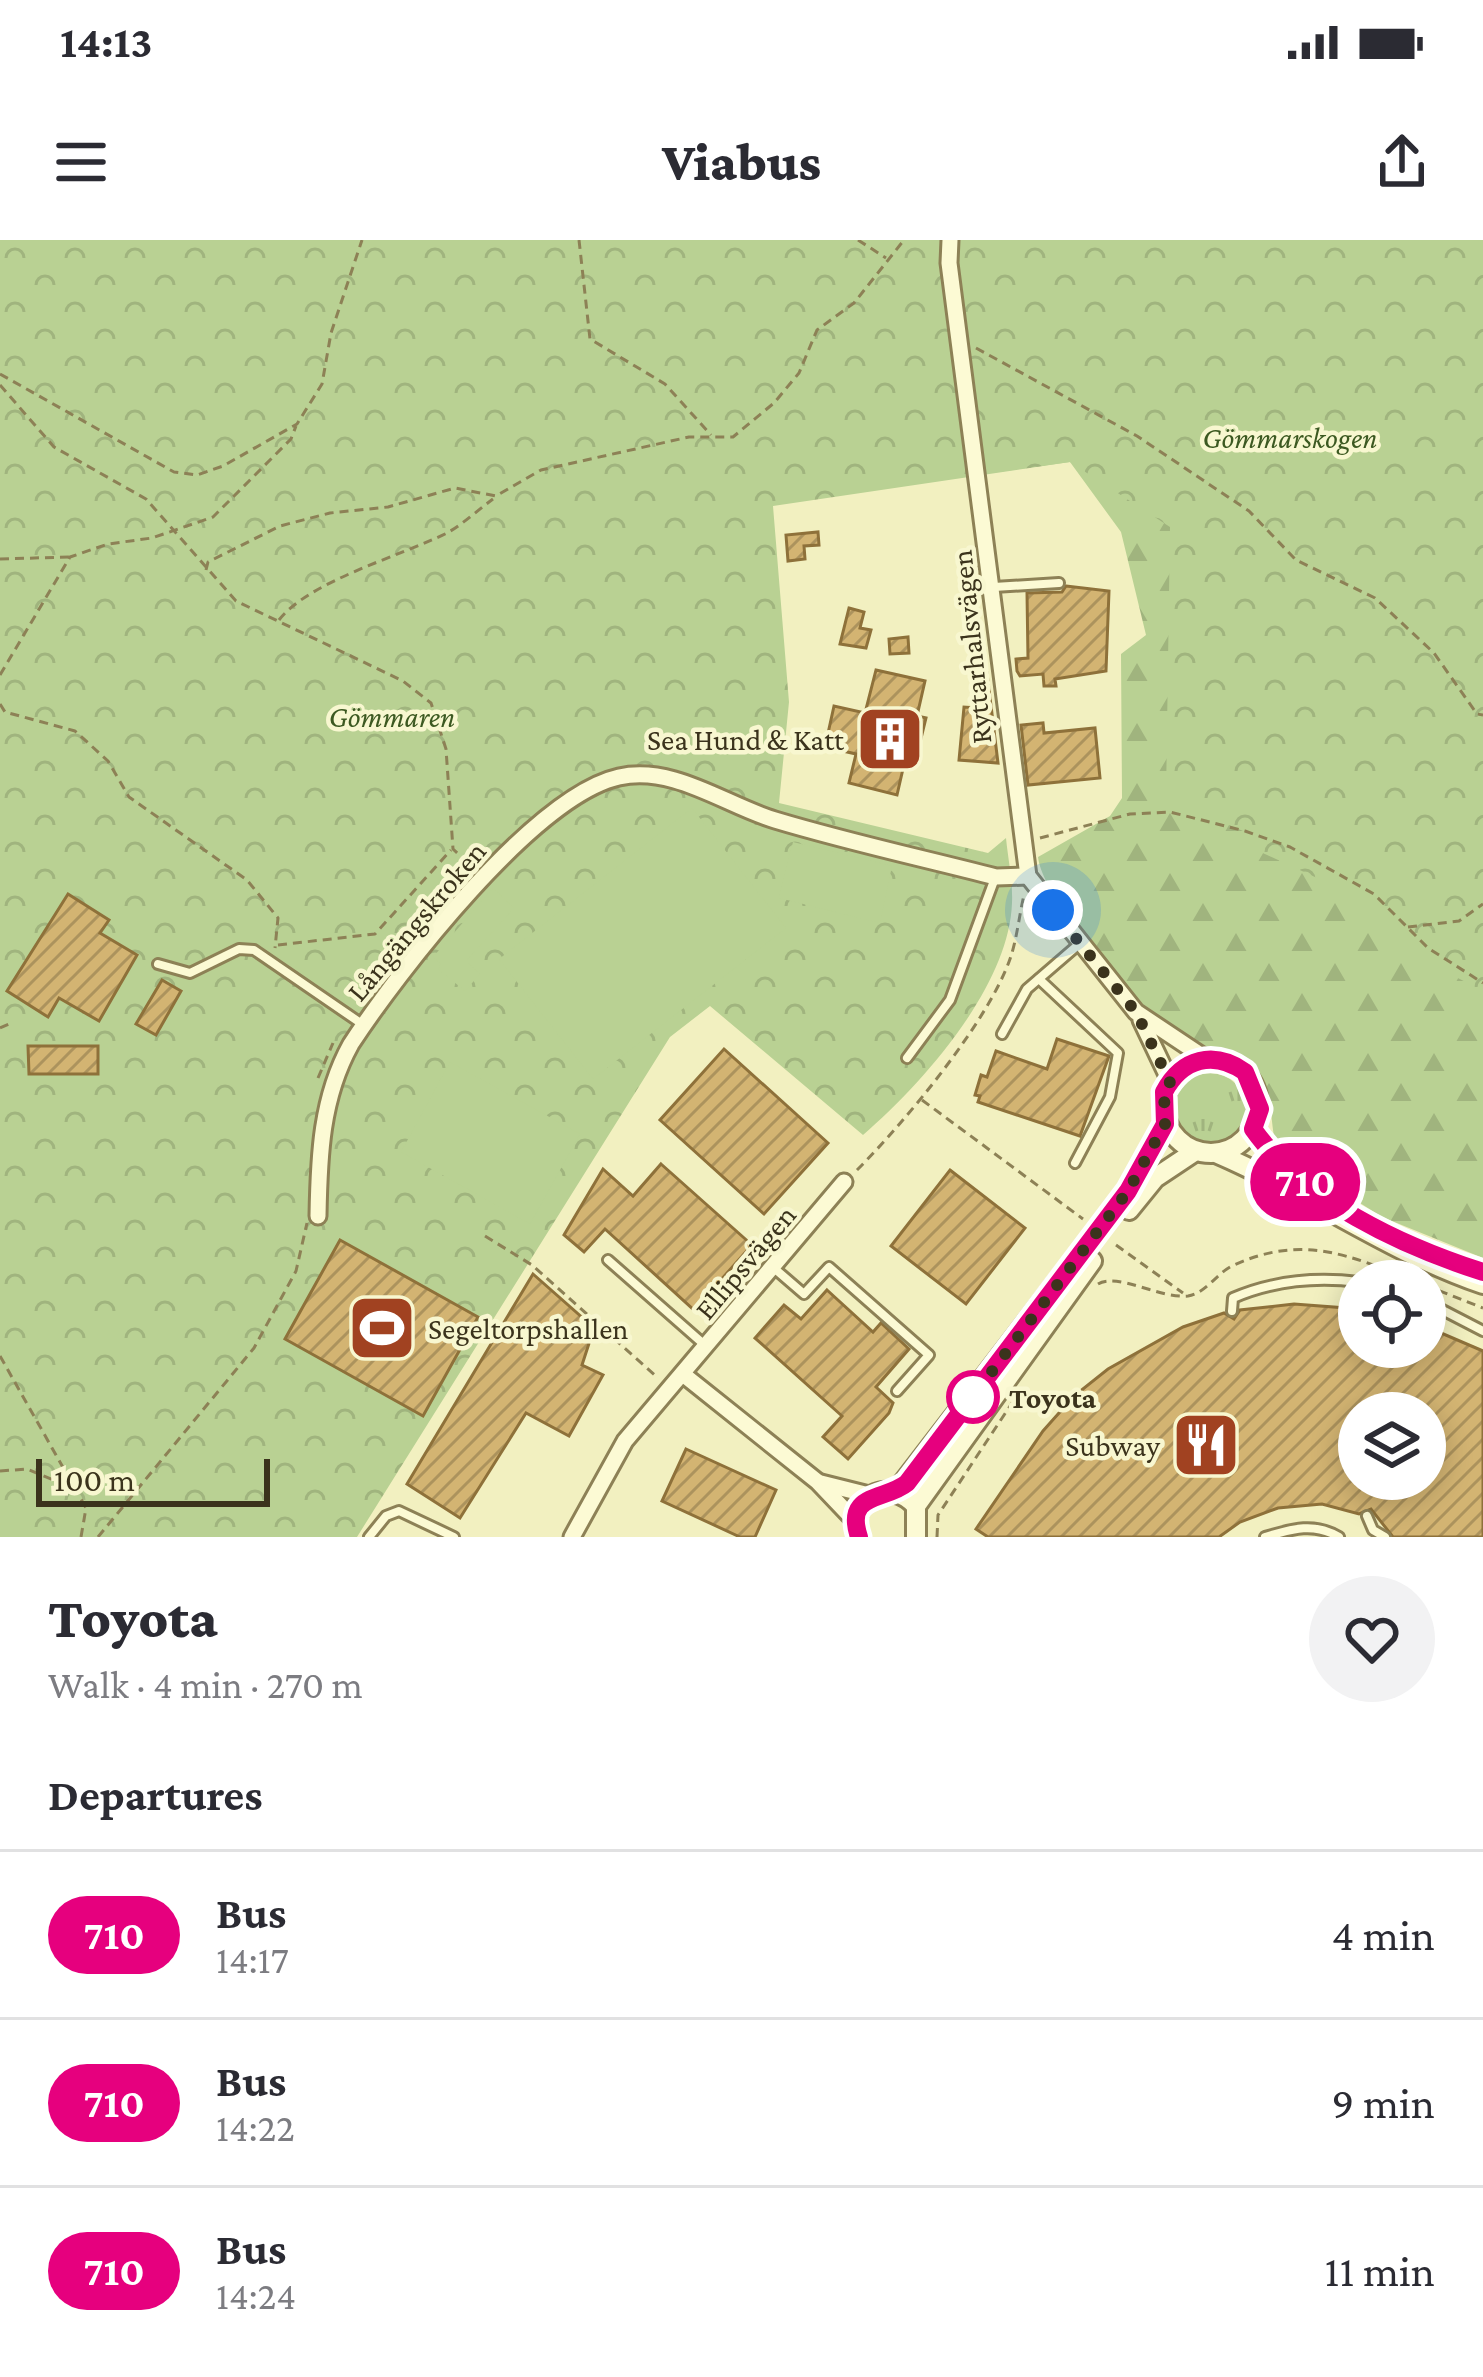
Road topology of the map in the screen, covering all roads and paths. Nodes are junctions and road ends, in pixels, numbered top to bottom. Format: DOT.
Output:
graph roads {
  1 [pos="362,240"];
  2 [pos="579,240"];
  3 [pos="858,240"];
  4 [pos="904,240"];
  5 [pos="950,240"];
  6 [pos="887,259"];
  7 [pos="959,337"];
  8 [pos="0,374"];
  9 [pos="0,385"];
  10 [pos="297,424"];
  11 [pos="713,437"];
  12 [pos="496,496"];
  13 [pos="178,530"];
  14 [pos="70,557"];
  15 [pos="0,559"];
  16 [pos="206,569"];
  17 [pos="1059,583"];
  18 [pos="994,587"];
  19 [pos="278,621"];
  20 [pos="0,675"];
  21 [pos="0,704"];
  22 [pos="3,712"];
  23 [pos="1483,715"];
  24 [pos="1021,844"];
  25 [pos="453,849"];
  26 [pos="483,855"];
  27 [pos="1028,876"];
  28 [pos="996,877"];
  29 [pos="1483,904"];
  30 [pos="1408,927"];
  31 [pos="1078,945"];
  32 [pos="275,946"];
  33 [pos="272,961"];
  34 [pos="158,964"];
  35 [pos="1039,979"];
  36 [pos="1483,983"];
  37 [pos="1136,1012"];
  38 [pos="358,1021"];
  39 [pos="9,1024"];
  40 [pos="0,1028"];
  41 [pos="1002,1034"];
  42 [pos="907,1058"];
  43 [pos="1205,1058"];
  44 [pos="1170,1082"];
  45 [pos="316,1090"];
  46 [pos="921,1099"];
  47 [pos="1165,1124"];
  48 [pos="1253,1129"];
  49 [pos="1194,1152"];
  50 [pos="1218,1154"];
  51 [pos="1075,1163"];
  52 [pos="844,1182"];
  53 [pos="308,1216"];
  54 [pos="1094,1228"];
  55 [pos="485,1236"];
  56 [pos="1116,1245"];
  57 [pos="608,1260"];
  58 [pos="1361,1260"];
  59 [pos="775,1269"];
  60 [pos="1483,1272"];
  61 [pos="1338,1282"];
  62 [pos="1483,1284"];
  63 [pos="1446,1293"];
  64 [pos="1086,1294"];
  65 [pos="1187,1296"];
  66 [pos="1483,1308"];
  67 [pos="1232,1311"];
  68 [pos="1446,1312"];
  69 [pos="1483,1331"];
  70 [pos="708,1348"];
  71 [pos="0,1356"];
  72 [pos="684,1375"];
  73 [pos="672,1390"];
  74 [pos="896,1391"];
  75 [pos="1012,1404"];
  76 [pos="0,1471"];
  77 [pos="818,1481"];
  78 [pos="74,1488"];
  79 [pos="897,1491"];
  80 [pos="869,1495"];
  81 [pos="916,1506"];
  82 [pos="1367,1516"];
  83 [pos="857,1529"];
  84 [pos="928,1534"];
  85 [pos="81,1537"];
  86 [pos="98,1537"];
  87 [pos="369,1537"];
  88 [pos="454,1537"];
  89 [pos="572,1537"];
  90 [pos="948,1537"];
  91 [pos="1265,1537"];
  92 [pos="1339,1537"];
  93 [pos="1385,1537"];
  1 -- 10 [label="path"];
  2 -- 11 [label="path"];
  3 -- 6 [label="path"];
  4 -- 6 [label="path"];
  5 -- 7 [label="street, Ryttarhalsvägen"];
  6 -- 11 [label="path"];
  7 -- 18 [label="street, Ryttarhalsvägen"];
  7 -- 23 [label="path"];
  8 -- 10 [label="path"];
  9 -- 13 [label="path"];
  10 -- 13 [label="path"];
  11 -- 12 [label="path"];
  12 -- 16 [label="path"];
  12 -- 19 [label="path"];
  13 -- 14 [label="path"];
  13 -- 16 [label="path"];
  14 -- 15 [label="path"];
  14 -- 20 [label="path"];
  16 -- 19 [label="path"];
  17 -- 18 [label="lane"];
  18 -- 24 [label="street, Ryttarhalsvägen"];
  19 -- 25 [label="path"];
  21 -- 22 [label="path"];
  22 -- 32 [label="path"];
  24 -- 27 [label="street, Ryttarhalsvägen"];
  24 -- 30 [label="path"];
  25 -- 26 [label="path"];
  25 -- 32 [label="path"];
  27 -- 28 [label="street, Långängskroken"];
  27 -- 31 [label="street, Ryttarhalsvägen"];
  27 -- 46 [label="path"];
  28 -- 38 [label="street, Långängskroken"];
  28 -- 42 [label="lane"];
  29 -- 30 [label="path"];
  30 -- 36 [label="path"];
  31 -- 35 [label="lane"];
  31 -- 37 [label="street, Ryttarhalsvägen"];
  32 -- 33 [label="path"];
  33 -- 34 [label="lane"];
  33 -- 38 [label="lane"];
  35 -- 41 [label="lane"];
  35 -- 51 [label="lane"];
  37 -- 43 [label="street, Ryttarhalsvägen"];
  37 -- 44 [label="street, Ryttarhalsvägen"];
  38 -- 45 [label="path"];
  38 -- 53 [label="street, Långängskroken"];
  39 -- 40 [label="path"];
  43 -- 44 [label="street"];
  43 -- 48 [label="street"];
  44 -- 47 [label="street"];
  46 -- 52 [label="path"];
  46 -- 54 [label="path"];
  47 -- 49 [label="street"];
  47 -- 79 [label="street"];
  48 -- 50 [label="street"];
  48 -- 60 [label="street"];
  49 -- 50 [label="street"];
  49 -- 81 [label="street"];
  50 -- 62 [label="street"];
  52 -- 59 [label="street, Ellipsvägen"];
  53 -- 86 [label="path"];
  55 -- 73 [label="path"];
  56 -- 65 [label="path"];
  57 -- 70 [label="lane"];
  58 -- 65 [label="path"];
  59 -- 70 [label="street, Ellipsvägen"];
  59 -- 74 [label="lane"];
  61 -- 67 [label="lane"];
  63 -- 66 [label="path"];
  64 -- 65 [label="path"];
  68 -- 69 [label="lane"];
  70 -- 72 [label="street, Ellipsvägen"];
  71 -- 78 [label="path"];
  72 -- 73 [label="street, Ellipsvägen"];
  72 -- 77 [label="street"];
  73 -- 89 [label="street, Ellipsvägen"];
  75 -- 84 [label="path"];
  76 -- 78 [label="path"];
  77 -- 80 [label="street"];
  77 -- 83 [label="street"];
  78 -- 85 [label="path"];
  79 -- 80 [label="street"];
  79 -- 81 [label="street"];
  80 -- 83 [label="street"];
  81 -- 84 [label="street"];
  82 -- 93 [label="lane"];
  84 -- 90 [label="path"];
  87 -- 88 [label="lane"];
  91 -- 92 [label="lane"];
}
